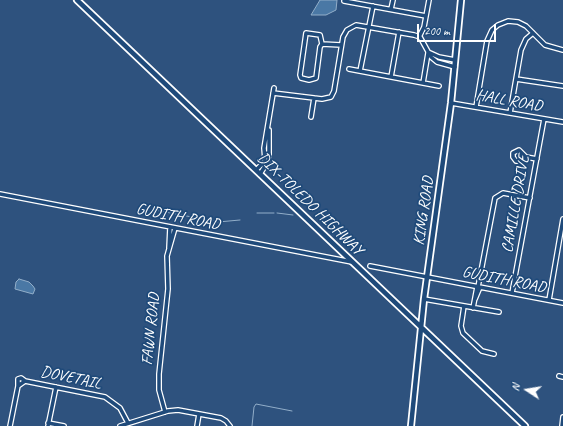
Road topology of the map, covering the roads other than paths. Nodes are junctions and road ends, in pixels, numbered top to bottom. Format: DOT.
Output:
graph roads {
  1 [pos="77,0"];
  2 [pos="393,0"];
  3 [pos="429,0"];
  4 [pos="461,0"];
  5 [pos="344,1"];
  6 [pos="356,2"];
  7 [pos="373,6"];
  8 [pos="391,10"];
  9 [pos="426,16"];
  10 [pos="368,26"];
  11 [pos="399,32"];
  12 [pos="532,33"];
  13 [pos="419,37"];
  14 [pos="322,44"];
  15 [pos="341,45"];
  16 [pos="563,50"];
  17 [pos="428,52"];
  18 [pos="455,60"];
  19 [pos="455,67"];
  20 [pos="349,69"];
  21 [pos="360,71"];
  22 [pos="392,77"];
  23 [pos="516,79"];
  24 [pos="423,83"];
  25 [pos="439,86"];
  26 [pos="563,86"];
  27 [pos="274,88"];
  28 [pos="273,93"];
  29 [pos="314,98"];
  30 [pos="451,103"];
  31 [pos="476,107"];
  32 [pos="510,113"];
  33 [pos="311,118"];
  34 [pos="544,119"];
  35 [pos="563,122"];
  36 [pos="526,157"];
  37 [pos="537,159"];
  38 [pos="258,172"];
  39 [pos="0,194"];
  40 [pos="530,198"];
  41 [pos="563,219"];
  42 [pos="170,227"];
  43 [pos="175,228"];
  44 [pos="169,248"];
  45 [pos="352,262"];
  46 [pos="370,266"];
  47 [pos="427,277"];
  48 [pos="478,287"];
  49 [pos="512,293"];
  50 [pos="424,299"];
  51 [pos="549,300"];
  52 [pos="563,303"];
  53 [pos="464,306"];
  54 [pos="473,308"];
  55 [pos="499,312"];
  56 [pos="421,328"];
  57 [pos="494,354"];
  58 [pos="56,387"];
  59 [pos="165,412"];
  60 [pos="199,414"];
  61 [pos="563,418"];
  62 [pos="128,423"];
  63 [pos="48,424"];
  64 [pos="10,426"];
  65 [pos="64,426"];
  66 [pos="120,426"];
  67 [pos="197,426"];
  68 [pos="230,426"];
  69 [pos="410,426"];
  70 [pos="525,426"];
  71 [pos="562,426"];
  1 -- 38 [label="main road, DIX-TOLEDO HIGHWAY"];
  2 -- 8 [label="street"];
  3 -- 9 [label="street"];
  4 -- 18 [label="main road, KING ROAD"];
  5 -- 6 [label="street"];
  6 -- 7 [label="street"];
  7 -- 8 [label="street"];
  7 -- 10 [label="street"];
  8 -- 9 [label="street"];
  9 -- 13 [label="street"];
  10 -- 11 [label="street"];
  10 -- 15 [label="street"];
  10 -- 21 [label="street"];
  11 -- 13 [label="street"];
  11 -- 22 [label="street"];
  12 -- 16 [label="street"];
  12 -- 23 [label="street"];
  12 -- 31 [label="street"];
  13 -- 17 [label="street"];
  14 -- 14 [label="street"];
  14 -- 15 [label="street"];
  15 -- 29 [label="street"];
  17 -- 18 [label="street"];
  17 -- 19 [label="street"];
  17 -- 24 [label="street"];
  18 -- 19 [label="main road, KING ROAD"];
  19 -- 30 [label="main road, KING ROAD"];
  20 -- 21 [label="street"];
  21 -- 22 [label="street"];
  22 -- 24 [label="street"];
  23 -- 26 [label="street"];
  23 -- 32 [label="street"];
  24 -- 25 [label="street"];
  27 -- 28 [label="street"];
  28 -- 29 [label="street"];
  28 -- 38 [label="street"];
  29 -- 33 [label="street"];
  30 -- 31 [label="street, HALL ROAD"];
  30 -- 47 [label="main road, KING ROAD"];
  31 -- 32 [label="street, HALL ROAD"];
  32 -- 34 [label="street, HALL ROAD"];
  34 -- 35 [label="street, HALL ROAD"];
  34 -- 37 [label="street, CAMILLE DRIVE"];
  36 -- 37 [label="street"];
  37 -- 40 [label="street, CAMILLE DRIVE"];
  38 -- 45 [label="main road, DIX-TOLEDO HIGHWAY"];
  39 -- 42 [label="street, GUDITH ROAD"];
  40 -- 48 [label="street"];
  40 -- 49 [label="street, CAMILLE DRIVE"];
  41 -- 51 [label="street"];
  42 -- 43 [label="street, GUDITH ROAD"];
  42 -- 44 [label="street, FAWN ROAD"];
  43 -- 44 [label="street, FAWN ROAD"];
  43 -- 45 [label="street, GUDITH ROAD"];
  44 -- 59 [label="street, FAWN ROAD"];
  45 -- 56 [label="main road, DIX-TOLEDO HIGHWAY"];
  46 -- 47 [label="street, GUDITH ROAD"];
  47 -- 48 [label="street, GUDITH ROAD"];
  47 -- 50 [label="main road, KING ROAD"];
  48 -- 49 [label="street, GUDITH ROAD"];
  48 -- 54 [label="street"];
  49 -- 51 [label="street, GUDITH ROAD"];
  50 -- 53 [label="street"];
  50 -- 56 [label="main road, KING ROAD"];
  51 -- 52 [label="street, GUDITH ROAD"];
  53 -- 54 [label="street"];
  53 -- 57 [label="street"];
  54 -- 55 [label="street"];
  56 -- 69 [label="main road, KING ROAD"];
  56 -- 70 [label="main road, DIX-TOLEDO HIGHWAY"];
  58 -- 62 [label="street, DOVETAIL"];
  58 -- 63 [label="street"];
  58 -- 64 [label="street, DOVETAIL"];
  59 -- 60 [label="street"];
  59 -- 62 [label="street"];
  60 -- 67 [label="street"];
  60 -- 68 [label="street"];
  61 -- 71 [label="street"];
  62 -- 66 [label="street"];
  63 -- 65 [label="street"];
}
